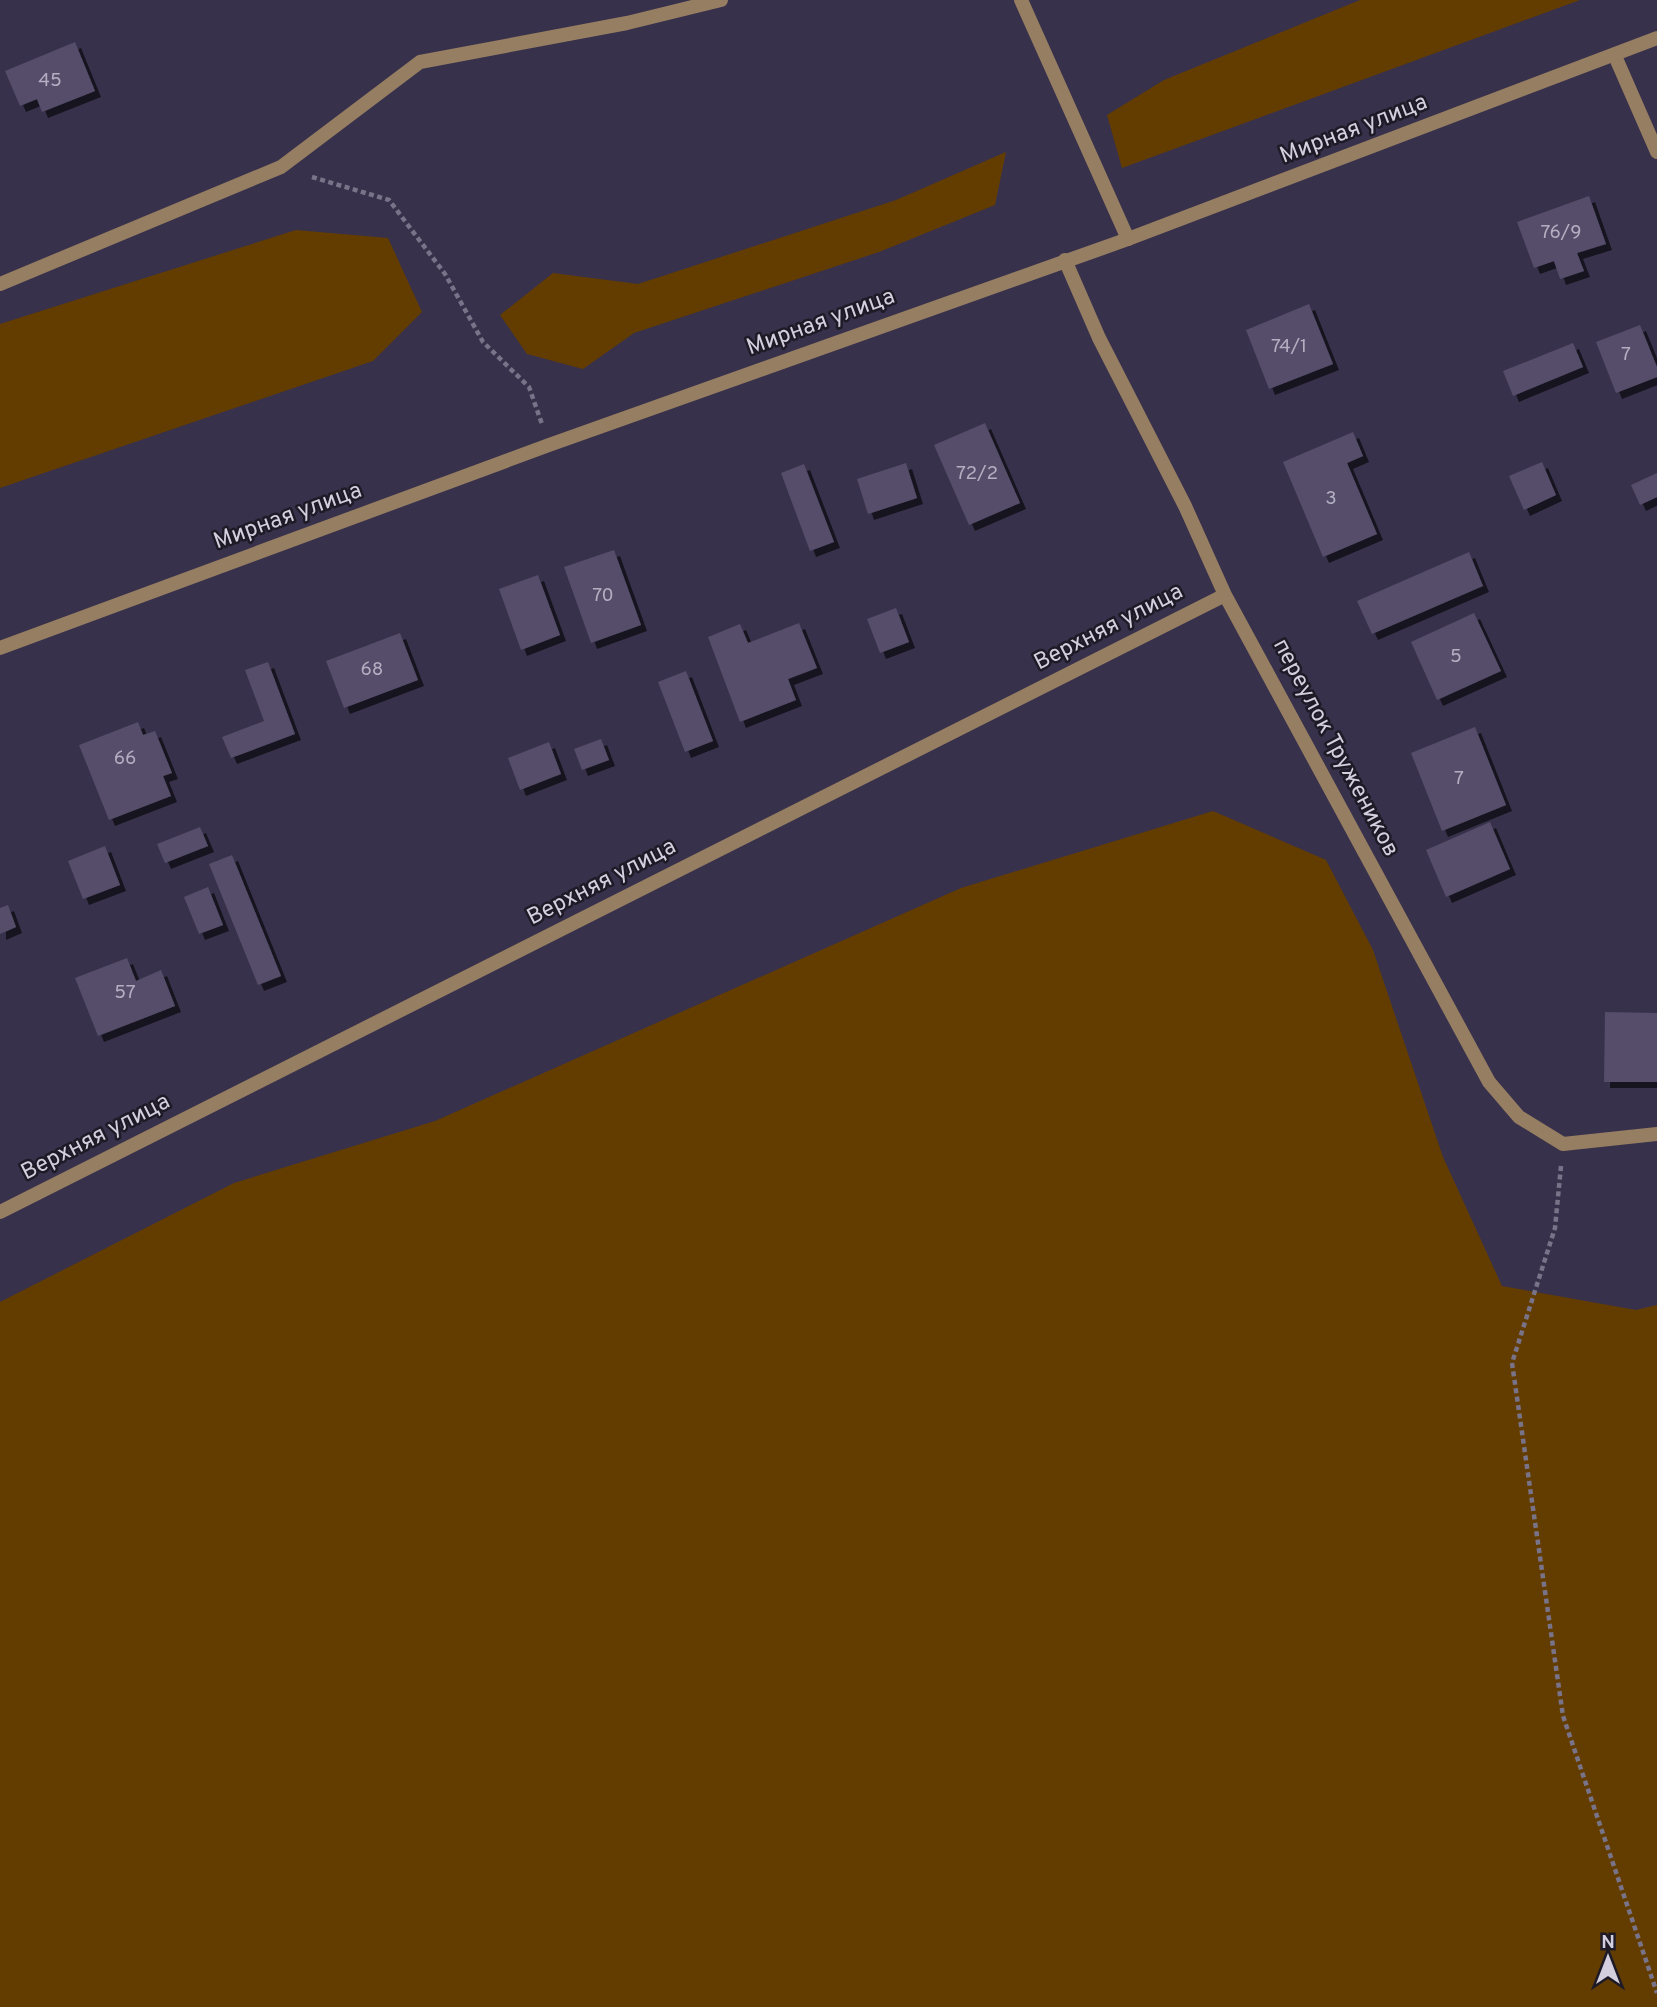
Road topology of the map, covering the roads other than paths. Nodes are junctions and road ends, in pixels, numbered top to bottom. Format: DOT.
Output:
graph roads {
  1 [pos="721,0"];
  2 [pos="1021,0"];
  3 [pos="1657,38"];
  4 [pos="1615,56"];
  5 [pos="1657,152"];
  6 [pos="1128,239"];
  7 [pos="1065,260"];
  8 [pos="0,284"];
  9 [pos="1225,595"];
  10 [pos="0,648"];
  11 [pos="1657,1134"];
  12 [pos="0,1212"];
  1 -- 8 [label="street"];
  2 -- 6 [label="street"];
  3 -- 4 [label="street, Мирная улица"];
  4 -- 5 [label="street"];
  4 -- 6 [label="street, Мирная улица"];
  6 -- 7 [label="street, Мирная улица"];
  7 -- 9 [label="street, переулок Тружеников"];
  7 -- 10 [label="street, Мирная улица"];
  9 -- 11 [label="street, переулок Тружеников"];
  9 -- 12 [label="street, Верхняя улица"];
}
